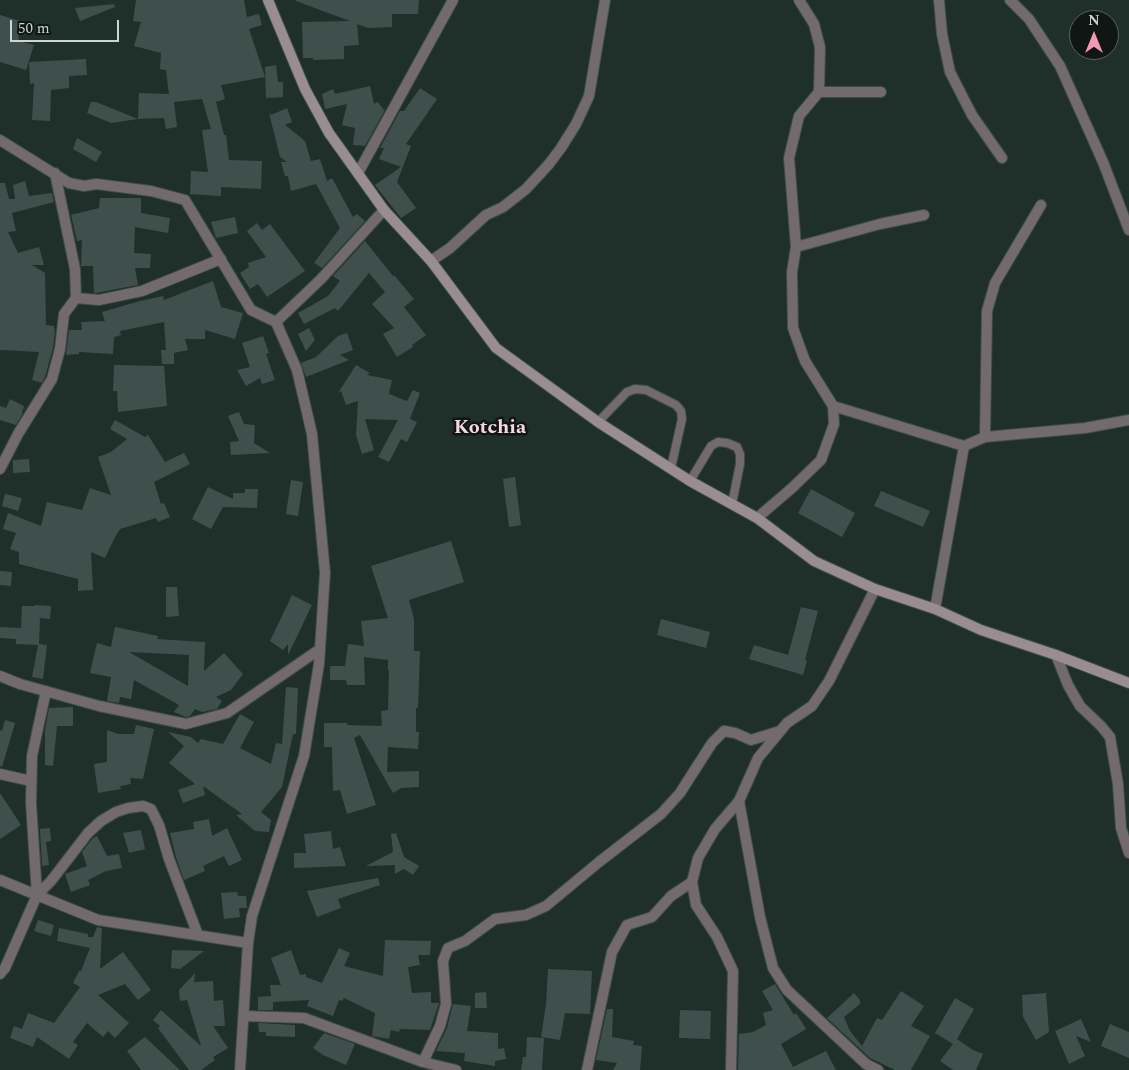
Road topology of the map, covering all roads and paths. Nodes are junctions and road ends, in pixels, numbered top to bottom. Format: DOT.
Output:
graph roads {
  1 [pos="268,0"];
  2 [pos="453,0"];
  3 [pos="605,0"];
  4 [pos="799,0"];
  5 [pos="939,0"];
  6 [pos="1010,0"];
  7 [pos="819,92"];
  8 [pos="881,92"];
  9 [pos="0,140"];
  10 [pos="1002,158"];
  11 [pos="358,173"];
  12 [pos="55,174"];
  13 [pos="1041,205"];
  14 [pos="384,210"];
  15 [pos="924,214"];
  16 [pos="1129,230"];
  17 [pos="796,247"];
  18 [pos="221,259"];
  19 [pos="430,261"];
  20 [pos="76,298"];
  21 [pos="276,322"];
  22 [pos="833,406"];
  23 [pos="1129,420"];
  24 [pos="598,422"];
  25 [pos="985,437"];
  26 [pos="964,446"];
  27 [pos="671,468"];
  28 [pos="0,469"];
  29 [pos="690,481"];
  30 [pos="732,504"];
  31 [pos="757,518"];
  32 [pos="875,590"];
  33 [pos="935,609"];
  34 [pos="320,649"];
  35 [pos="1056,655"];
  36 [pos="0,676"];
  37 [pos="1129,683"];
  38 [pos="46,691"];
  39 [pos="780,731"];
  40 [pos="0,774"];
  41 [pos="31,780"];
  42 [pos="739,801"];
  43 [pos="1129,853"];
  44 [pos="0,880"];
  45 [pos="692,882"];
  46 [pos="37,895"];
  47 [pos="198,935"];
  48 [pos="248,943"];
  49 [pos="0,974"];
  50 [pos="244,1016"];
  51 [pos="423,1062"];
  52 [pos="240,1070"];
  53 [pos="456,1070"];
  54 [pos="587,1070"];
  55 [pos="730,1070"];
  56 [pos="878,1070"];
  1 -- 11 [label="main road"];
  2 -- 11 [label="street"];
  3 -- 19 [label="street"];
  4 -- 7 [label="street"];
  5 -- 10 [label="street"];
  6 -- 16 [label="street"];
  7 -- 8 [label="street"];
  7 -- 17 [label="street"];
  9 -- 12 [label="street"];
  11 -- 14 [label="main road"];
  12 -- 18 [label="street"];
  12 -- 20 [label="street"];
  13 -- 25 [label="street"];
  14 -- 19 [label="main road"];
  14 -- 21 [label="street"];
  15 -- 17 [label="street"];
  17 -- 22 [label="street"];
  18 -- 20 [label="street"];
  18 -- 21 [label="street"];
  19 -- 24 [label="main road"];
  20 -- 28 [label="street"];
  21 -- 34 [label="street"];
  22 -- 26 [label="street"];
  22 -- 31 [label="street"];
  23 -- 25 [label="street"];
  24 -- 27 [label="main road"];
  24 -- 27 [label="lane"];
  25 -- 26 [label="street"];
  26 -- 33 [label="street"];
  27 -- 29 [label="main road"];
  29 -- 30 [label="main road"];
  29 -- 30 [label="lane"];
  30 -- 31 [label="main road"];
  31 -- 32 [label="main road"];
  32 -- 33 [label="main road"];
  32 -- 39 [label="street"];
  33 -- 35 [label="main road"];
  34 -- 38 [label="street"];
  34 -- 48 [label="street"];
  35 -- 37 [label="main road"];
  35 -- 43 [label="street"];
  36 -- 38 [label="street"];
  38 -- 41 [label="street"];
  39 -- 42 [label="street"];
  39 -- 51 [label="street"];
  40 -- 41 [label="street"];
  41 -- 46 [label="street"];
  42 -- 45 [label="street"];
  42 -- 56 [label="street"];
  44 -- 46 [label="street"];
  45 -- 54 [label="street"];
  45 -- 55 [label="street"];
  46 -- 47 [label="street"];
  46 -- 47 [label="street"];
  46 -- 49 [label="street"];
  47 -- 48 [label="street"];
  48 -- 50 [label="street"];
  50 -- 51 [label="street"];
  50 -- 52 [label="street"];
  51 -- 53 [label="street"];
}
